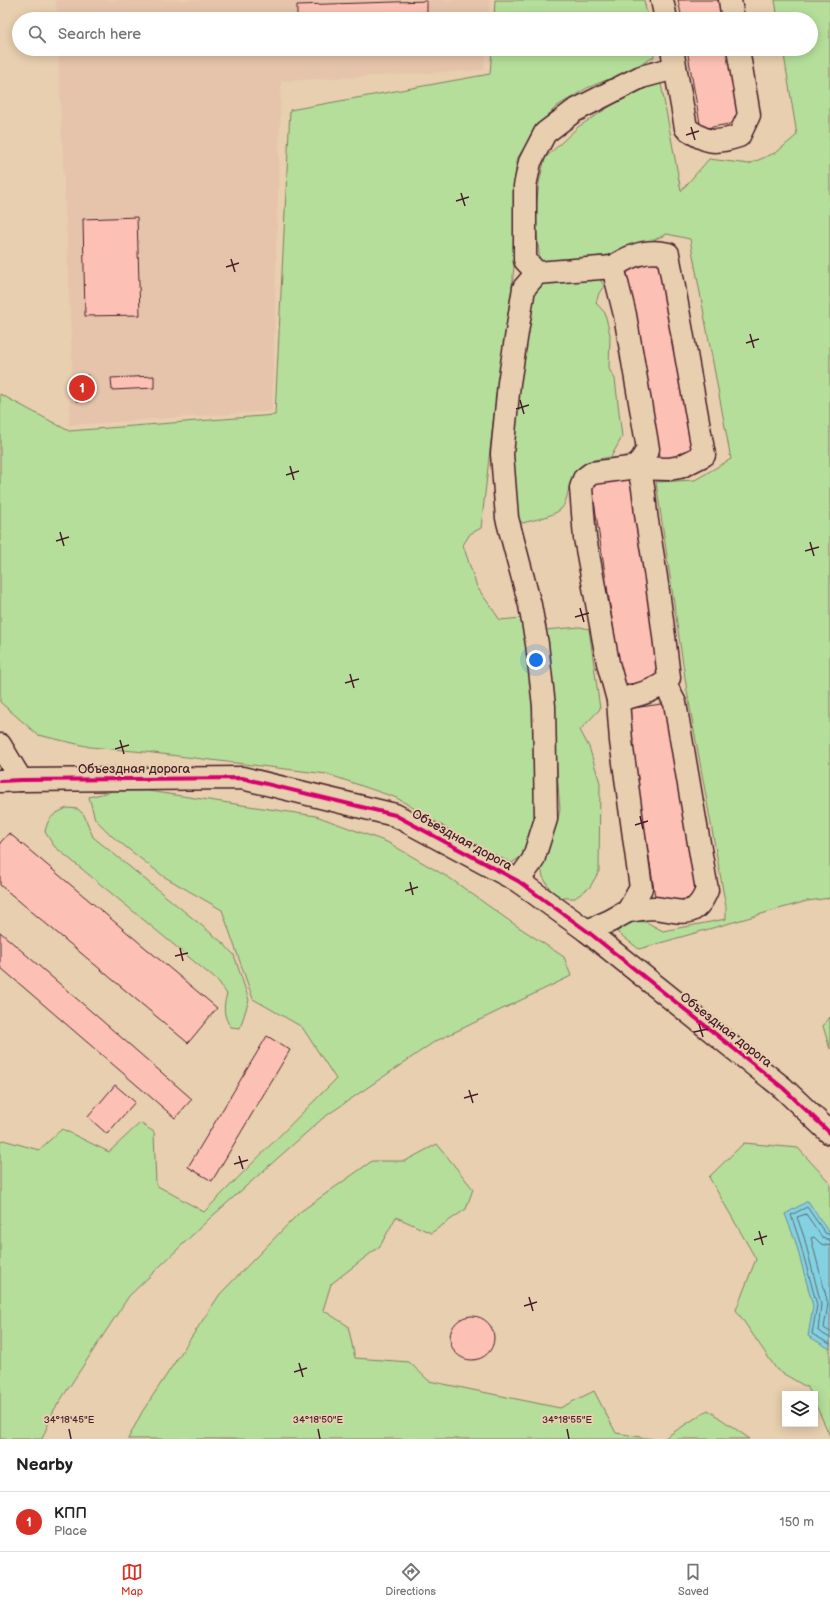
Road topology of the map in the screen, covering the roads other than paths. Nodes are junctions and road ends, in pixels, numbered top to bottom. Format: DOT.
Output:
graph roads {
  1 [pos="662,0"];
  2 [pos="730,0"];
  3 [pos="665,12"];
  4 [pos="732,12"];
  5 [pos="739,56"];
  6 [pos="674,58"];
  7 [pos="613,267"];
  8 [pos="537,273"];
  9 [pos="637,467"];
  10 [pos="665,684"];
  11 [pos="618,700"];
  12 [pos="0,745"];
  13 [pos="21,780"];
  14 [pos="0,781"];
  15 [pos="518,881"];
  16 [pos="628,911"];
  17 [pos="587,931"];
  18 [pos="830,1133"];
  1 -- 3 [label="street"];
  2 -- 4 [label="street"];
  5 -- 6 [label="street"];
  6 -- 8 [label="street"];
  7 -- 8 [label="street"];
  7 -- 9 [label="street"];
  7 -- 9 [label="street"];
  8 -- 15 [label="street"];
  9 -- 10 [label="street"];
  9 -- 11 [label="street"];
  10 -- 11 [label="street"];
  10 -- 16 [label="street"];
  11 -- 16 [label="street"];
  12 -- 13 [label="street"];
  13 -- 14 [label="street, Объездная дорога"];
  13 -- 15 [label="street, Объездная дорога"];
  15 -- 17 [label="street, Объездная дорога"];
  16 -- 17 [label="street"];
  17 -- 18 [label="street, Объездная дорога"];
}
